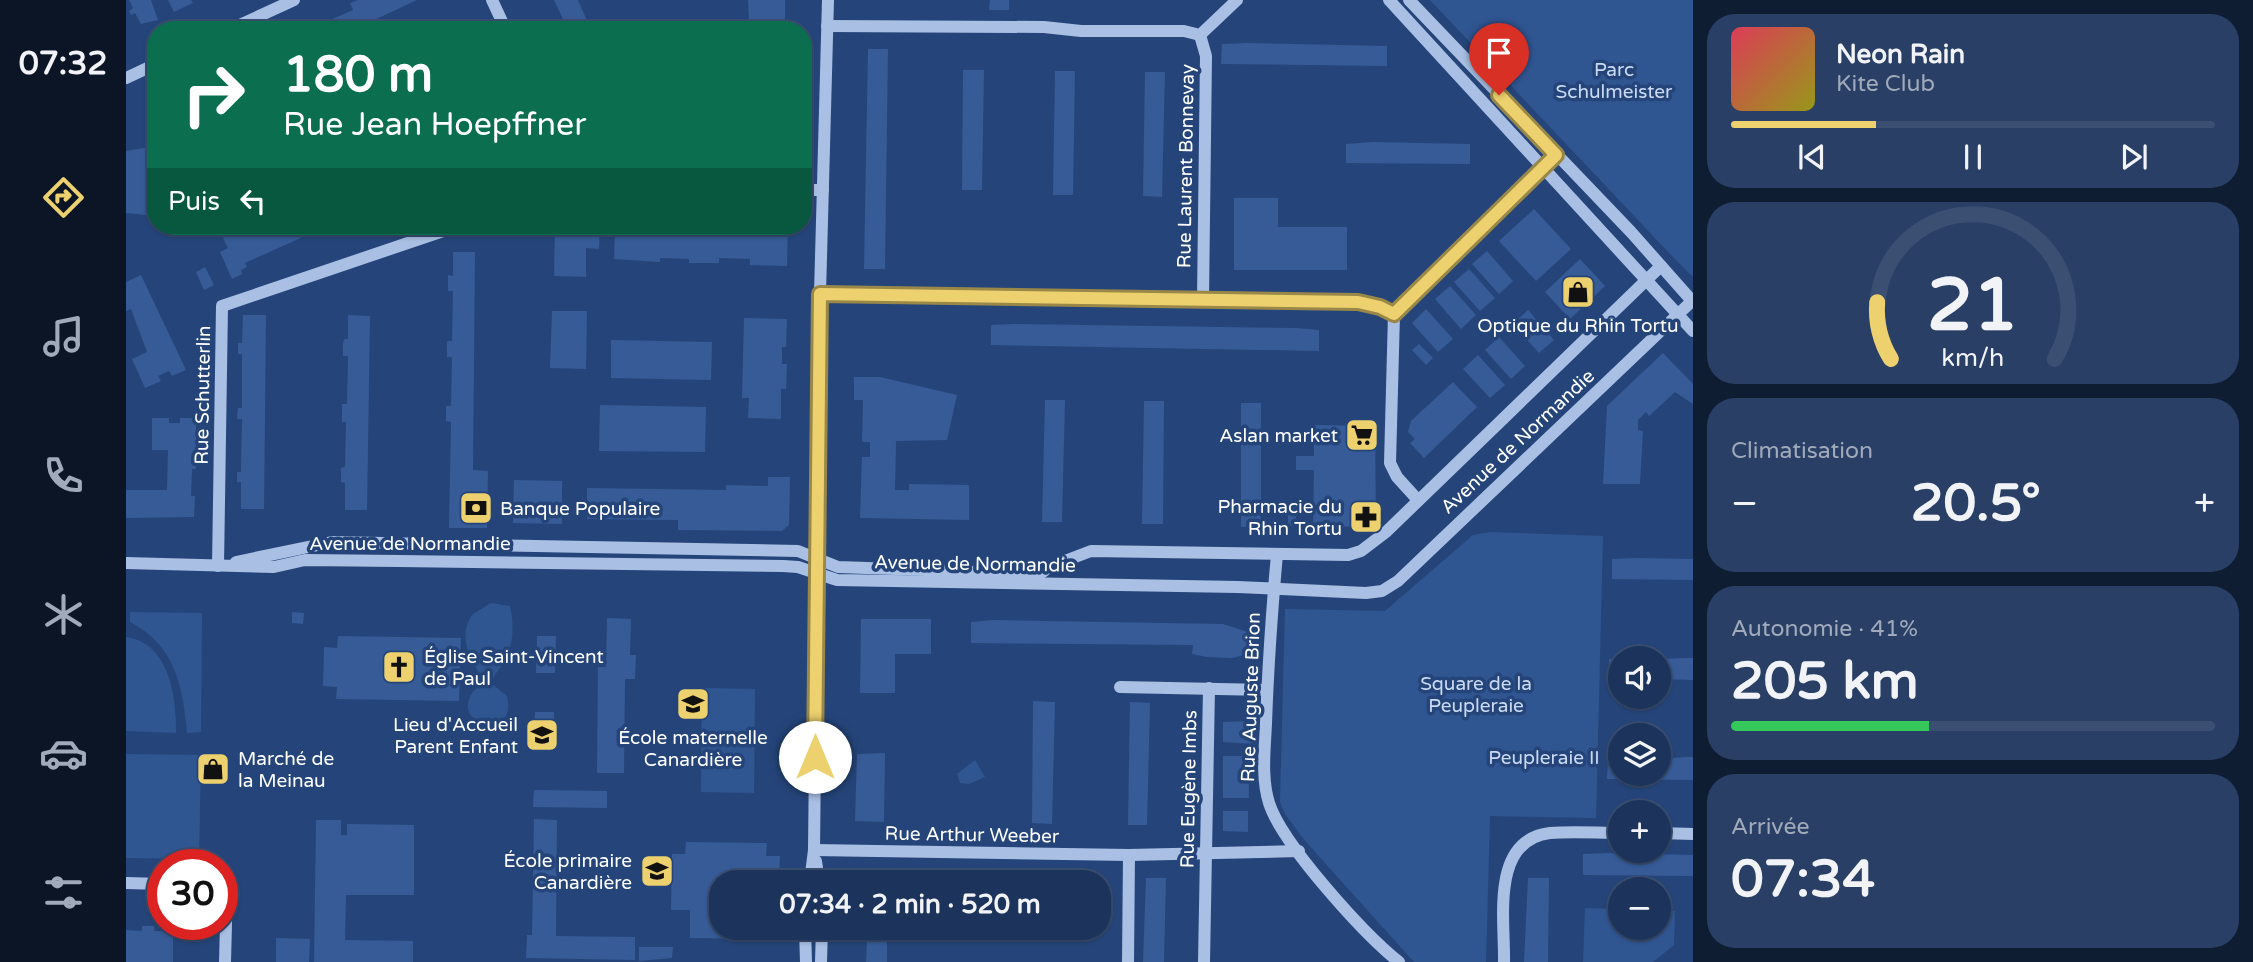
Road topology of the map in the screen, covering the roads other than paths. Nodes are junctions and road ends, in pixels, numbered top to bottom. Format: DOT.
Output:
graph roads {
  1 [pos="293,0"];
  2 [pos="492,0"];
  3 [pos="828,0"];
  4 [pos="1237,0"];
  5 [pos="1389,0"];
  6 [pos="1409,0"];
  7 [pos="267,6"];
  8 [pos="243,21"];
  9 [pos="502,21"];
  10 [pos="827,26"];
  11 [pos="1200,35"];
  12 [pos="147,68"];
  13 [pos="126,78"];
  14 [pos="1556,155"];
  15 [pos="1544,167"];
  16 [pos="812,190"];
  17 [pos="823,190"];
  18 [pos="431,235"];
  19 [pos="1661,265"];
  20 [pos="1645,281"];
  21 [pos="820,294"];
  22 [pos="1203,299"];
  23 [pos="1692,302"];
  24 [pos="1394,314"];
  25 [pos="1677,315"];
  26 [pos="1693,331"];
  27 [pos="1417,499"];
  28 [pos="1277,554"];
  29 [pos="816,558"];
  30 [pos="126,563"];
  31 [pos="224,566"];
  32 [pos="816,573"];
  33 [pos="1274,590"];
  34 [pos="1120,687"];
  35 [pos="1209,688"];
  36 [pos="1267,690"];
  37 [pos="1608,833"];
  38 [pos="1671,834"];
  39 [pos="1693,834"];
  40 [pos="814,850"];
  41 [pos="1299,851"];
  42 [pos="1129,855"];
  43 [pos="1205,855"];
  44 [pos="812,870"];
  45 [pos="818,870"];
  46 [pos="126,883"];
  47 [pos="147,884"];
  48 [pos="1353,936"];
  49 [pos="1370,939"];
  50 [pos="225,940"];
  51 [pos="805,940"];
  52 [pos="822,940"];
  53 [pos="225,962"];
  54 [pos="806,962"];
  55 [pos="821,962"];
  56 [pos="1128,962"];
  57 [pos="1204,962"];
  58 [pos="1399,962"];
  59 [pos="1504,962"];
  1 -- 7 [label="street"];
  2 -- 9 [label="street"];
  3 -- 10 [label="street"];
  4 -- 11 [label="street"];
  5 -- 15 [label="street"];
  6 -- 14 [label="street"];
  7 -- 8 [label="street"];
  10 -- 11 [label="street"];
  10 -- 17 [label="street"];
  11 -- 22 [label="street, Rue Laurent Bonnevay"];
  12 -- 13 [label="street"];
  14 -- 15 [label="street"];
  14 -- 19 [label="street"];
  15 -- 20 [label="street"];
  15 -- 24 [label="street"];
  16 -- 17 [label="street"];
  17 -- 21 [label="street"];
  18 -- 31 [label="street, Rue Schutterlin"];
  19 -- 20 [label="street, Avenue de Normandie"];
  19 -- 23 [label="street"];
  20 -- 25 [label="street"];
  20 -- 27 [label="street, Avenue de Normandie"];
  21 -- 22 [label="street"];
  21 -- 29 [label="street"];
  22 -- 24 [label="street"];
  23 -- 25 [label="street, Avenue de Normandie"];
  24 -- 27 [label="street"];
  25 -- 26 [label="street"];
  25 -- 33 [label="street, Avenue de Normandie"];
  27 -- 28 [label="street, Avenue de Normandie"];
  28 -- 29 [label="street, Avenue de Normandie"];
  28 -- 33 [label="street, Rue Auguste Brion"];
  29 -- 31 [label="street, Avenue de Normandie"];
  29 -- 32 [label="street"];
  30 -- 31 [label="street"];
  31 -- 32 [label="street, Avenue de Normandie"];
  32 -- 33 [label="street, Avenue de Normandie"];
  32 -- 40 [label="street"];
  33 -- 36 [label="street, Rue Auguste Brion"];
  34 -- 35 [label="street, Rue Eugène Imbs"];
  35 -- 36 [label="street, Rue Eugène Imbs"];
  35 -- 43 [label="street, Rue Eugène Imbs"];
  36 -- 41 [label="street, Rue Auguste Brion"];
  37 -- 59 [label="street"];
  38 -- 39 [label="street"];
  40 -- 42 [label="street, Rue Arthur Weeber"];
  40 -- 44 [label="street"];
  40 -- 45 [label="street"];
  41 -- 43 [label="street, Rue Arthur Weeber"];
  41 -- 49 [label="street, Rue Auguste Brion"];
  42 -- 43 [label="street, Rue Arthur Weeber"];
  42 -- 56 [label="street"];
  43 -- 57 [label="street, Rue Eugène Imbs"];
  46 -- 47 [label="street"];
  48 -- 49 [label="street"];
  49 -- 58 [label="street, Rue Auguste Brion"];
  50 -- 53 [label="street"];
  51 -- 54 [label="street"];
  52 -- 55 [label="street"];
}
